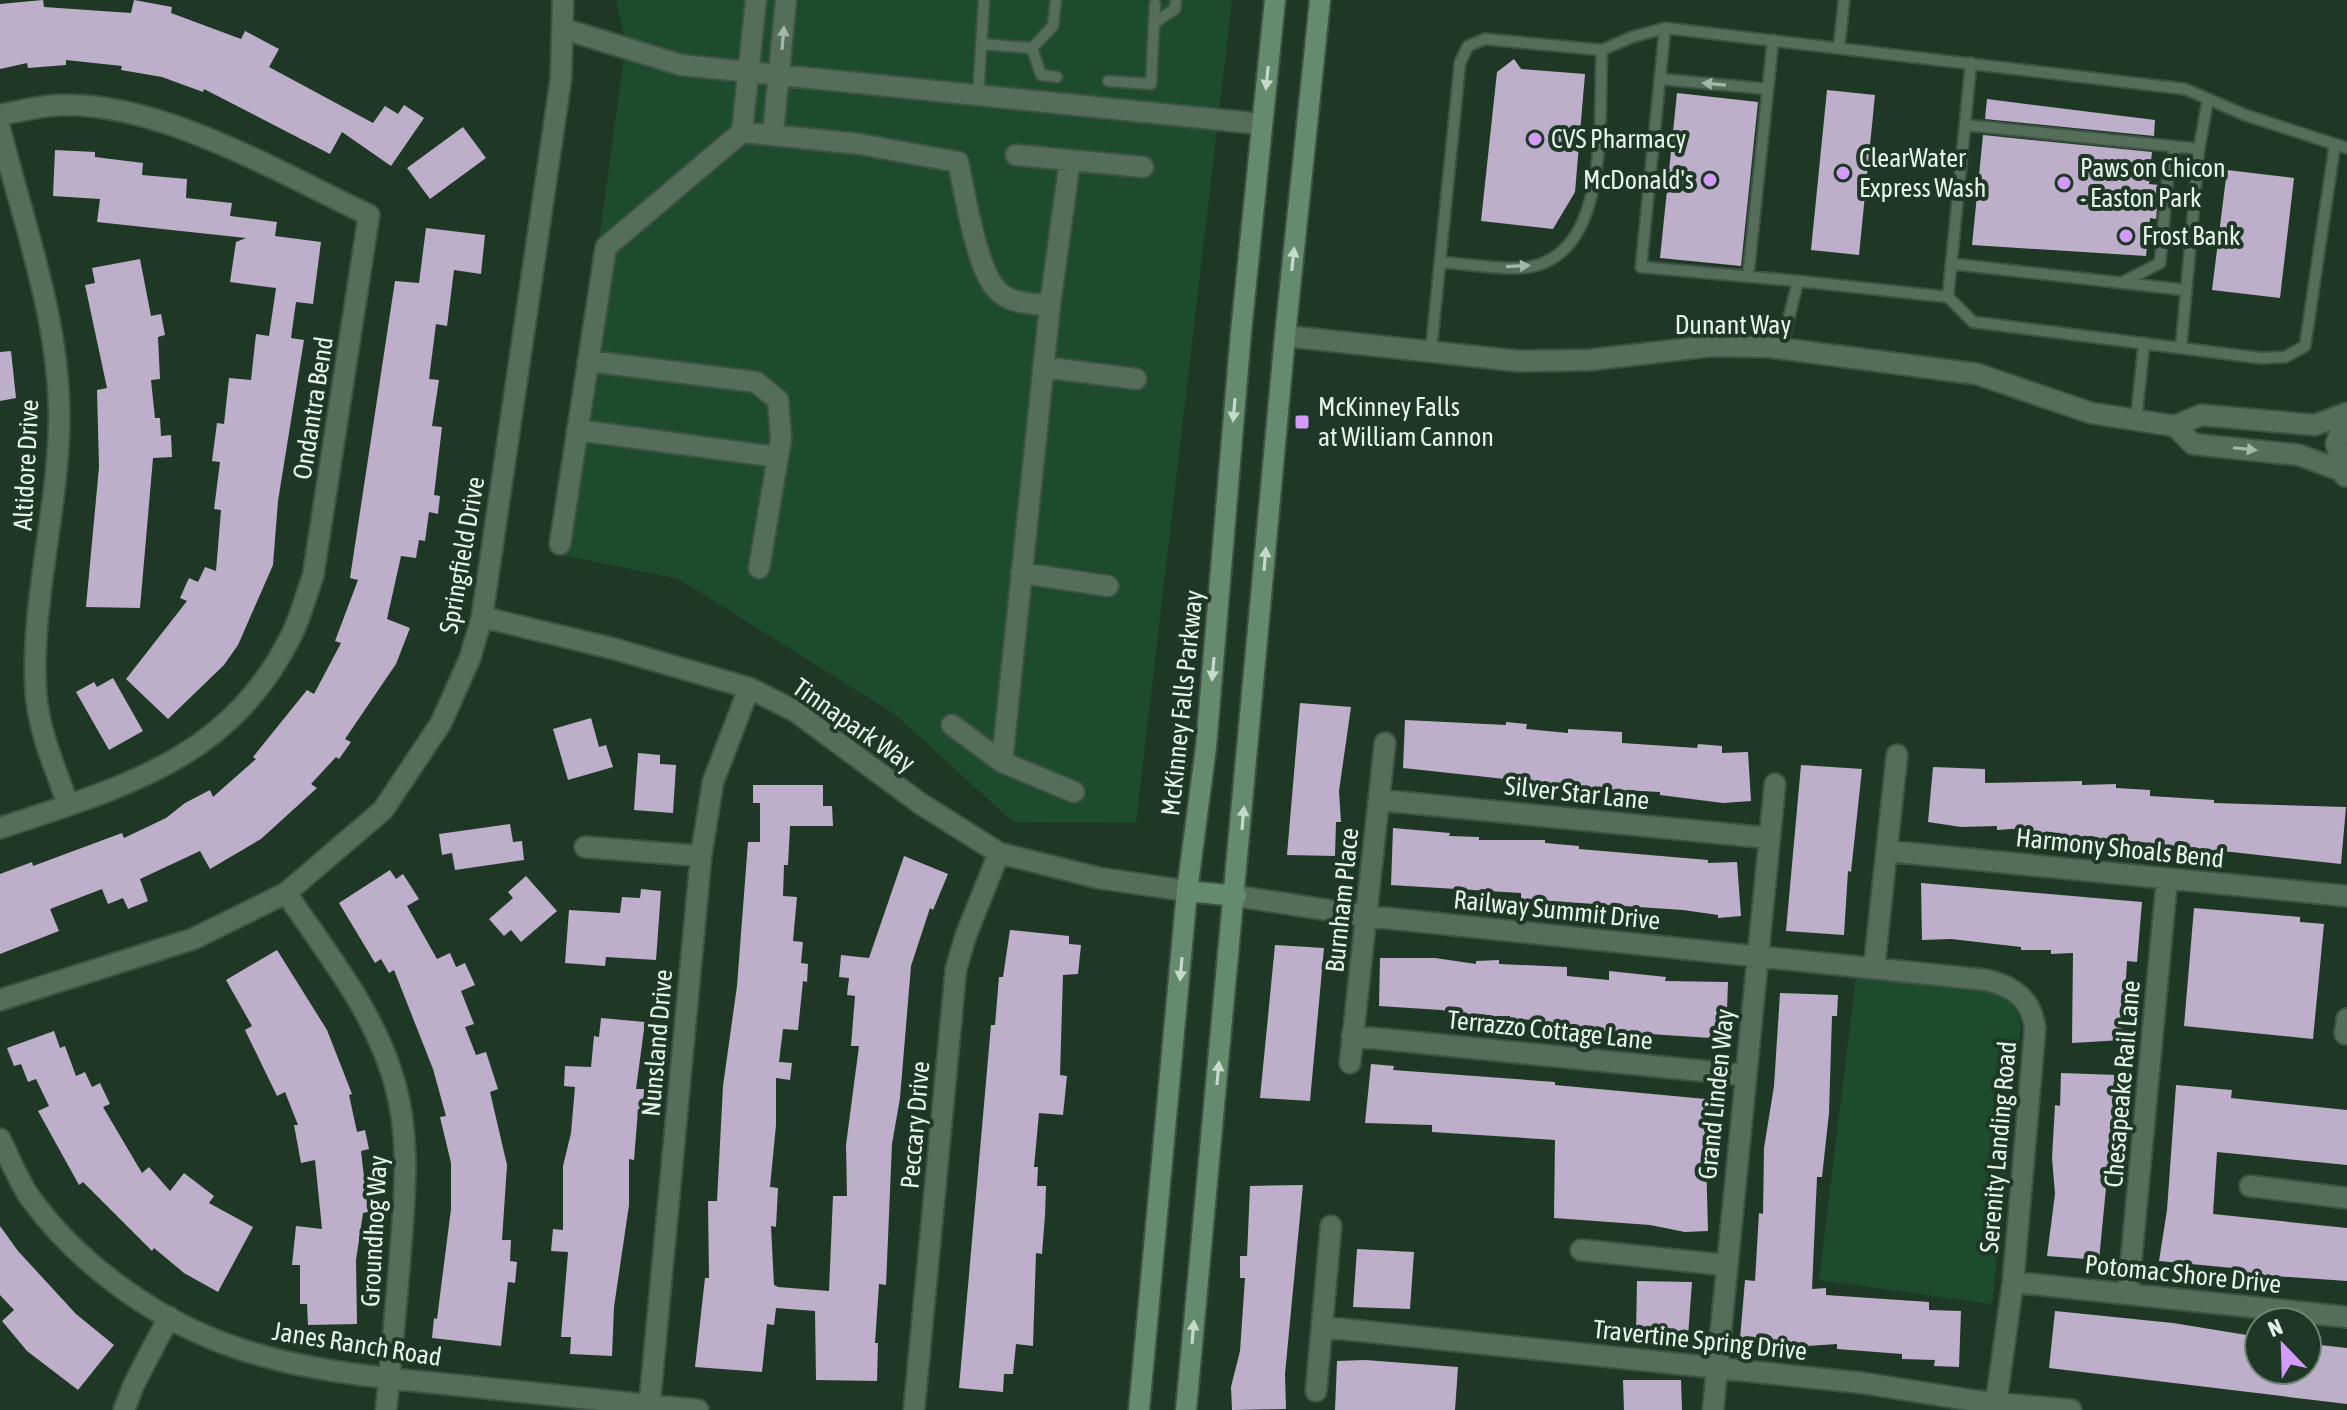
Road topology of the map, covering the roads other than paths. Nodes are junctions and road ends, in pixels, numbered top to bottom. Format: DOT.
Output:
graph roads {
  1 [pos="563,0"];
  2 [pos="756,0"];
  3 [pos="786,0"];
  4 [pos="984,0"];
  5 [pos="1056,0"];
  6 [pos="1176,0"];
  7 [pos="1275,0"];
  8 [pos="1320,0"];
  9 [pos="1844,0"];
  10 [pos="1155,4"];
  11 [pos="1154,23"];
  12 [pos="1665,28"];
  13 [pos="564,29"];
  14 [pos="1773,40"];
  15 [pos="981,44"];
  16 [pos="1032,48"];
  17 [pos="1839,48"];
  18 [pos="1602,50"];
  19 [pos="1971,63"];
  20 [pos="748,71"];
  21 [pos="779,75"];
  22 [pos="1057,77"];
  23 [pos="1660,79"];
  24 [pos="1108,81"];
  25 [pos="1768,89"];
  26 [pos="978,96"];
  27 [pos="2208,99"];
  28 [pos="0,115"];
  29 [pos="1262,124"];
  30 [pos="1965,125"];
  31 [pos="0,129"];
  32 [pos="742,132"];
  33 [pos="773,133"];
  34 [pos="2335,144"];
  35 [pos="2177,147"];
  36 [pos="2347,148"];
  37 [pos="2199,149"];
  38 [pos="1016,155"];
  39 [pos="1070,160"];
  40 [pos="1143,167"];
  41 [pos="1441,262"];
  42 [pos="1953,264"];
  43 [pos="1748,277"];
  44 [pos="1798,281"];
  45 [pos="2121,283"];
  46 [pos="2186,290"];
  47 [pos="1948,297"];
  48 [pos="1050,305"];
  49 [pos="1285,336"];
  50 [pos="2144,343"];
  51 [pos="2181,348"];
  52 [pos="1781,349"];
  53 [pos="1431,351"];
  54 [pos="588,361"];
  55 [pos="1043,367"];
  56 [pos="1136,379"];
  57 [pos="2347,413"];
  58 [pos="2136,422"];
  59 [pos="2175,426"];
  60 [pos="577,430"];
  61 [pos="777,457"];
  62 [pos="2344,475"];
  63 [pos="560,544"];
  64 [pos="759,568"];
  65 [pos="1021,573"];
  66 [pos="1108,586"];
  67 [pos="482,617"];
  68 [pos="749,688"];
  69 [pos="952,725"];
  70 [pos="1385,743"];
  71 [pos="1897,755"];
  72 [pos="1002,762"];
  73 [pos="1775,784"];
  74 [pos="1074,792"];
  75 [pos="1379,800"];
  76 [pos="68,805"];
  77 [pos="0,828"];
  78 [pos="1769,838"];
  79 [pos="585,847"];
  80 [pos="1887,851"];
  81 [pos="999,853"];
  82 [pos="701,856"];
  83 [pos="2167,879"];
  84 [pos="1187,891"];
  85 [pos="286,893"];
  86 [pos="1236,896"];
  87 [pos="2347,896"];
  88 [pos="1366,916"];
  89 [pos="1756,957"];
  90 [pos="1874,968"];
  91 [pos="0,1000"];
  92 [pos="1352,1036"];
  93 [pos="1350,1063"];
  94 [pos="1743,1075"];
  95 [pos="0,1139"];
  96 [pos="2250,1186"];
  97 [pos="2347,1198"];
  98 [pos="1331,1226"];
  99 [pos="1581,1250"];
  100 [pos="1725,1265"];
  101 [pos="2013,1282"];
  102 [pos="2128,1294"];
  103 [pos="169,1317"];
  104 [pos="2347,1317"];
  105 [pos="1322,1327"];
  106 [pos="1716,1368"];
  107 [pos="390,1379"];
  108 [pos="1316,1391"];
  109 [pos="1996,1406"];
  110 [pos="649,1407"];
  111 [pos="124,1410"];
  112 [pos="386,1410"];
  113 [pos="698,1410"];
  114 [pos="914,1410"];
  115 [pos="1139,1410"];
  116 [pos="1186,1410"];
  117 [pos="1713,1410"];
  118 [pos="2071,1410"];
  1 -- 13 [label="street, Springfield Drive"];
  2 -- 20 [label="street"];
  21 -- 3 [label="street, one-way"];
  4 -- 15 [label="lane"];
  5 -- 16 [label="lane"];
  6 -- 11 [label="lane"];
  7 -- 29 [label="main road, McKinney Falls Parkway, one-way"];
  49 -- 8 [label="main road, one-way"];
  9 -- 17 [label="lane"];
  10 -- 11 [label="lane"];
  11 -- 24 [label="lane"];
  12 -- 14 [label="lane"];
  12 -- 18 [label="lane"];
  12 -- 23 [label="lane"];
  13 -- 20 [label="street"];
  13 -- 67 [label="street, Springfield Drive"];
  14 -- 17 [label="lane"];
  14 -- 25 [label="lane"];
  15 -- 16 [label="lane"];
  15 -- 26 [label="lane"];
  16 -- 22 [label="lane"];
  17 -- 19 [label="lane"];
  41 -- 18 [label="lane, one-way"];
  18 -- 41 [label="lane"];
  19 -- 27 [label="lane"];
  19 -- 30 [label="lane"];
  20 -- 21 [label="street"];
  20 -- 32 [label="street"];
  21 -- 26 [label="street"];
  21 -- 33 [label="street"];
  25 -- 23 [label="lane, one-way"];
  23 -- 43 [label="lane"];
  25 -- 43 [label="lane"];
  26 -- 29 [label="street"];
  27 -- 34 [label="lane"];
  27 -- 37 [label="lane"];
  28 -- 76 [label="street, Ondantra Bend"];
  29 -- 84 [label="main road, McKinney Falls Parkway, one-way"];
  30 -- 35 [label="lane"];
  30 -- 42 [label="lane"];
  31 -- 76 [label="street, Altidore Drive"];
  32 -- 33 [label="street"];
  32 -- 54 [label="street"];
  33 -- 48 [label="street"];
  34 -- 36 [label="lane"];
  34 -- 51 [label="lane"];
  35 -- 37 [label="lane"];
  35 -- 45 [label="lane"];
  37 -- 46 [label="lane"];
  38 -- 39 [label="street"];
  39 -- 40 [label="street"];
  39 -- 48 [label="street"];
  41 -- 53 [label="lane"];
  42 -- 45 [label="lane"];
  42 -- 47 [label="lane"];
  43 -- 44 [label="lane"];
  44 -- 47 [label="lane"];
  44 -- 52 [label="lane"];
  45 -- 46 [label="lane"];
  46 -- 51 [label="lane"];
  47 -- 50 [label="lane"];
  48 -- 55 [label="street"];
  49 -- 53 [label="street, Dunant Way"];
  86 -- 49 [label="main road, one-way"];
  50 -- 51 [label="lane"];
  50 -- 58 [label="lane"];
  52 -- 53 [label="street, Dunant Way"];
  52 -- 58 [label="street, Dunant Way"];
  54 -- 60 [label="street"];
  54 -- 61 [label="street"];
  55 -- 56 [label="street"];
  55 -- 65 [label="street"];
  57 -- 59 [label="street, Dunant Way"];
  57 -- 62 [label="street"];
  58 -- 59 [label="street, Dunant Way"];
  59 -- 62 [label="street, Dunant Way, one-way"];
  60 -- 61 [label="street"];
  60 -- 63 [label="street"];
  61 -- 64 [label="street"];
  65 -- 66 [label="street"];
  65 -- 72 [label="street"];
  67 -- 68 [label="street, Tinnapark Way"];
  67 -- 85 [label="street, Springfield Drive"];
  68 -- 81 [label="street, Tinnapark Way"];
  68 -- 82 [label="street, Nunsland Drive"];
  69 -- 72 [label="street"];
  70 -- 75 [label="street, Burnham Place"];
  71 -- 80 [label="street"];
  72 -- 74 [label="street"];
  73 -- 78 [label="street, Grand Linden Way"];
  75 -- 78 [label="street, Silver Star Lane"];
  75 -- 88 [label="street, Burnham Place"];
  76 -- 77 [label="street, Ondantra Bend"];
  78 -- 89 [label="street, Grand Linden Way"];
  79 -- 82 [label="street"];
  80 -- 83 [label="street, Harmony Shoals Bend"];
  80 -- 90 [label="street"];
  81 -- 84 [label="street, Tinnapark Way"];
  81 -- 114 [label="street, Peccary Drive"];
  82 -- 110 [label="street, Nunsland Drive"];
  83 -- 87 [label="street, Harmony Shoals Bend"];
  83 -- 102 [label="street, Chesapeake Rail Lane"];
  84 -- 86 [label="main road"];
  84 -- 115 [label="main road, McKinney Falls Parkway, one-way"];
  85 -- 91 [label="street, Springfield Drive"];
  85 -- 107 [label="street, Groundhog Way"];
  86 -- 88 [label="street, Railway Summit Drive"];
  116 -- 86 [label="main road, one-way"];
  88 -- 89 [label="street, Railway Summit Drive"];
  88 -- 92 [label="street, Burnham Place"];
  89 -- 90 [label="street, Railway Summit Drive"];
  89 -- 94 [label="street, Grand Linden Way"];
  90 -- 101 [label="street, Serenity Landing Road"];
  92 -- 93 [label="street, Burnham Place"];
  92 -- 94 [label="street, Terrazzo Cottage Lane"];
  94 -- 100 [label="street, Grand Linden Way"];
  95 -- 103 [label="street, Janes Ranch Road"];
  96 -- 97 [label="street"];
  98 -- 105 [label="street"];
  99 -- 100 [label="street"];
  100 -- 106 [label="street, Grand Linden Way"];
  101 -- 102 [label="street, Potomac Shore Drive"];
  101 -- 109 [label="street, Serenity Landing Road"];
  102 -- 104 [label="street, Potomac Shore Drive"];
  103 -- 107 [label="street, Janes Ranch Road"];
  103 -- 111 [label="street"];
  105 -- 106 [label="street, Travertine Spring Drive"];
  105 -- 108 [label="street"];
  106 -- 109 [label="street, Travertine Spring Drive"];
  106 -- 117 [label="street, Grand Linden Way"];
  107 -- 110 [label="street, Janes Ranch Road"];
  107 -- 112 [label="street, Groundhog Way"];
  109 -- 118 [label="street, Travertine Spring Drive"];
  110 -- 113 [label="street, Janes Ranch Road"];
}
